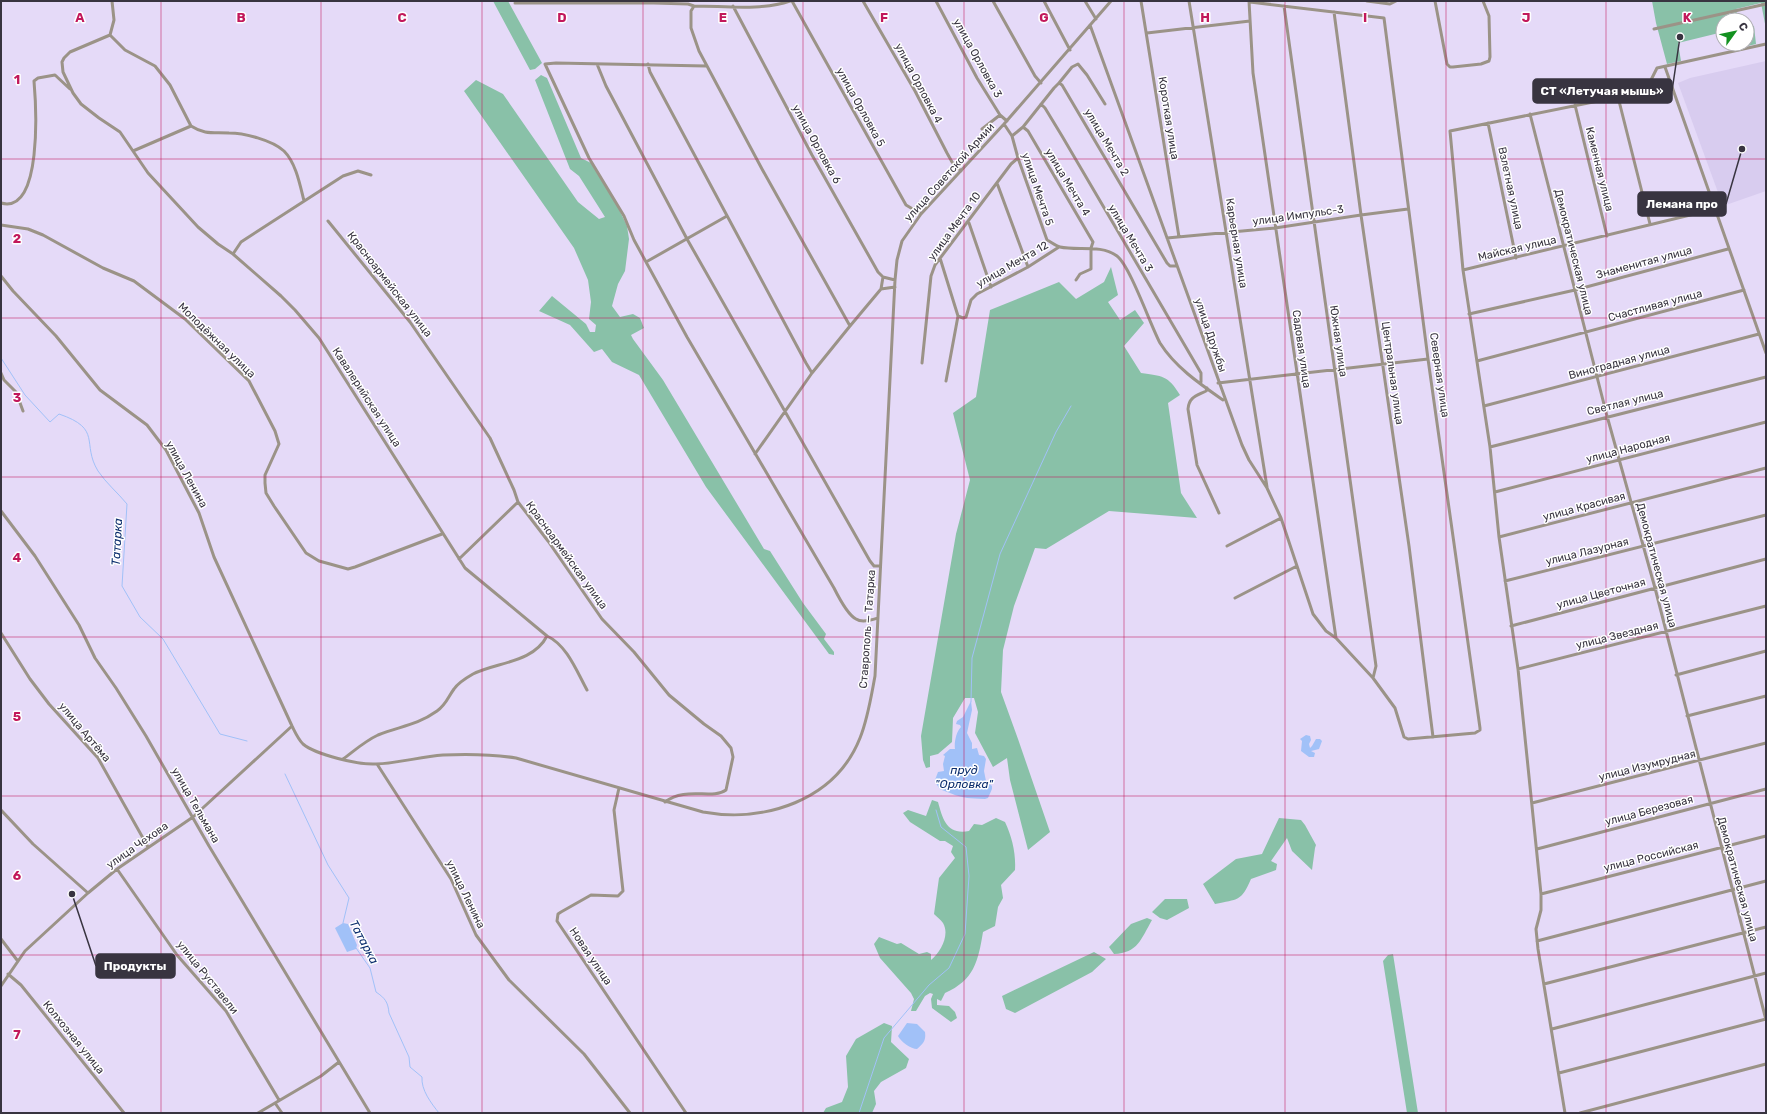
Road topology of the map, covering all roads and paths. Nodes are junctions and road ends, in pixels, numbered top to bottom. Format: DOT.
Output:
graph roads {
  1 [pos="112,1"];
  2 [pos="791,1"];
  3 [pos="863,1"];
  4 [pos="936,1"];
  5 [pos="993,1"];
  6 [pos="1044,1"];
  7 [pos="1085,1"];
  8 [pos="1111,1"];
  9 [pos="1141,1"];
  10 [pos="1188,1"];
  11 [pos="1250,1"];
  12 [pos="1367,1"];
  13 [pos="1396,1"];
  14 [pos="1435,1"];
  15 [pos="1483,1"];
  16 [pos="515,3"];
  17 [pos="1766,4"];
  18 [pos="694,6"];
  19 [pos="732,6"];
  20 [pos="1284,6"];
  21 [pos="1334,12"];
  22 [pos="1096,19"];
  23 [pos="1250,21"];
  24 [pos="1090,25"];
  25 [pos="1193,27"];
  26 [pos="1654,29"];
  27 [pos="1147,33"];
  28 [pos="110,35"];
  29 [pos="1766,44"];
  30 [pos="1070,50"];
  31 [pos="597,64"];
  32 [pos="648,64"];
  33 [pos="706,66"];
  34 [pos="1665,67"];
  35 [pos="1041,83"];
  36 [pos="1059,83"];
  37 [pos="73,92"];
  38 [pos="1618,97"];
  39 [pos="1041,104"];
  40 [pos="1105,104"];
  41 [pos="1575,105"];
  42 [pos="1530,114"];
  43 [pos="1000,115"];
  44 [pos="1006,123"];
  45 [pos="1488,123"];
  46 [pos="191,126"];
  47 [pos="1023,127"];
  48 [pos="982,129"];
  49 [pos="1012,136"];
  50 [pos="133,150"];
  51 [pos="1018,158"];
  52 [pos="961,171"];
  53 [pos="371,176"];
  54 [pos="997,183"];
  55 [pos="304,201"];
  56 [pos="1,203"];
  57 [pos="1715,208"];
  58 [pos="1408,209"];
  59 [pos="921,214"];
  60 [pos="1361,215"];
  61 [pos="727,216"];
  62 [pos="328,221"];
  63 [pos="967,222"];
  64 [pos="1314,223"];
  65 [pos="1650,224"];
  66 [pos="1,226"];
  67 [pos="1275,228"];
  68 [pos="1226,233"];
  69 [pos="1607,236"];
  70 [pos="1178,237"];
  71 [pos="1167,238"];
  72 [pos="687,239"];
  73 [pos="1564,246"];
  74 [pos="1060,247"];
  75 [pos="1091,248"];
  76 [pos="1728,249"];
  77 [pos="233,254"];
  78 [pos="940,258"];
  79 [pos="1516,258"];
  80 [pos="646,262"];
  81 [pos="1177,266"];
  82 [pos="1028,267"];
  83 [pos="1463,270"];
  84 [pos="1,276"];
  85 [pos="883,277"];
  86 [pos="895,280"];
  87 [pos="1076,280"];
  88 [pos="895,287"];
  89 [pos="991,287"];
  90 [pos="882,289"];
  91 [pos="1575,290"];
  92 [pos="1744,290"];
  93 [pos="1469,314"];
  94 [pos="958,316"];
  95 [pos="850,326"];
  96 [pos="1586,334"];
  97 [pos="1759,334"];
  98 [pos="1766,353"];
  99 [pos="1428,359"];
  100 [pos="1477,361"];
  101 [pos="922,363"];
  102 [pos="1382,365"];
  103 [pos="1334,370"];
  104 [pos="1,372"];
  105 [pos="812,373"];
  106 [pos="1296,373"];
  107 [pos="1597,377"];
  108 [pos="1766,377"];
  109 [pos="1250,378"];
  110 [pos="946,381"];
  111 [pos="1201,382"];
  112 [pos="1218,383"];
  113 [pos="1207,388"];
  114 [pos="1224,400"];
  115 [pos="1484,406"];
  116 [pos="24,411"];
  117 [pos="784,411"];
  118 [pos="1607,416"];
  119 [pos="1766,422"];
  120 [pos="1490,447"];
  121 [pos="755,454"];
  122 [pos="1619,459"];
  123 [pos="1766,468"];
  124 [pos="884,488"];
  125 [pos="1267,488"];
  126 [pos="1494,492"];
  127 [pos="518,502"];
  128 [pos="1631,502"];
  129 [pos="1,511"];
  130 [pos="1219,513"];
  131 [pos="1766,515"];
  132 [pos="1281,518"];
  133 [pos="442,534"];
  134 [pos="1499,537"];
  135 [pos="1227,546"];
  136 [pos="1643,546"];
  137 [pos="459,559"];
  138 [pos="1766,559"];
  139 [pos="880,566"];
  140 [pos="1297,566"];
  141 [pos="1505,581"];
  142 [pos="1655,588"];
  143 [pos="1235,598"];
  144 [pos="1766,606"];
  145 [pos="878,618"];
  146 [pos="1511,626"];
  147 [pos="1665,632"];
  148 [pos="1,633"];
  149 [pos="547,636"];
  150 [pos="1336,638"];
  151 [pos="1766,651"];
  152 [pos="1518,669"];
  153 [pos="1676,675"];
  154 [pos="1372,678"];
  155 [pos="587,690"];
  156 [pos="1766,696"];
  157 [pos="1687,716"];
  158 [pos="292,726"];
  159 [pos="1433,737"];
  160 [pos="1766,743"];
  161 [pos="343,759"];
  162 [pos="1698,761"];
  163 [pos="377,764"];
  164 [pos="619,788"];
  165 [pos="1766,789"];
  166 [pos="665,802"];
  167 [pos="1532,803"];
  168 [pos="1710,804"];
  169 [pos="1,810"];
  170 [pos="193,817"];
  171 [pos="1766,836"];
  172 [pos="148,848"];
  173 [pos="1721,848"];
  174 [pos="1537,849"];
  175 [pos="117,869"];
  176 [pos="1766,881"];
  177 [pos="1732,890"];
  178 [pos="88,893"];
  179 [pos="1541,894"];
  180 [pos="1766,927"];
  181 [pos="1743,933"];
  182 [pos="1,939"];
  183 [pos="1537,941"];
  184 [pos="17,960"];
  185 [pos="1766,973"];
  186 [pos="8,974"];
  187 [pos="1544,984"];
  188 [pos="1,986"];
  189 [pos="1766,1020"];
  190 [pos="1552,1029"];
  191 [pos="339,1062"];
  192 [pos="1766,1064"];
  193 [pos="1559,1072"];
  194 [pos="280,1100"];
  195 [pos="275,1103"];
  196 [pos="124,1113"];
  197 [pos="258,1113"];
  198 [pos="282,1113"];
  199 [pos="370,1113"];
  200 [pos="630,1113"];
  201 [pos="686,1113"];
  202 [pos="1565,1113"];
  203 [pos="1580,1113"];
  1 -- 28 [label="street"];
  2 -- 19 [label="street"];
  2 -- 59 [label="street, улица Орловка 5"];
  3 -- 52 [label="street, улица Орловка 4"];
  4 -- 43 [label="street, улица Орловка 3"];
  5 -- 35 [label="street"];
  6 -- 30 [label="street"];
  7 -- 22 [label="street"];
  8 -- 22 [label="street, улица Советской Армии"];
  9 -- 27 [label="street, Короткая улица"];
  10 -- 25 [label="street, Карьерная улица"];
  11 -- 20 [label="street, Северная улица"];
  11 -- 23 [label="street, Садовая улица"];
  12 -- 13 [label="street"];
  14 -- 15 [label="street"];
  16 -- 18 [label="street"];
  17 -- 26 [label="street"];
  18 -- 19 [label="street"];
  18 -- 33 [label="street"];
  19 -- 85 [label="street, улица Орловка 6"];
  20 -- 21 [label="street, Северная улица"];
  20 -- 64 [label="street, Южная улица"];
  21 -- 58 [label="street, Северная улица"];
  21 -- 60 [label="street, Центральная улица"];
  22 -- 24 [label="street, улица Советской Армии"];
  23 -- 25 [label="street"];
  23 -- 67 [label="street, Садовая улица"];
  24 -- 30 [label="street, улица Советской Армии"];
  24 -- 71 [label="street, улица Дружбы"];
  25 -- 27 [label="street"];
  25 -- 68 [label="street, Карьерная улица"];
  27 -- 70 [label="street, Короткая улица"];
  28 -- 37 [label="street, Кавалерийская улица"];
  28 -- 46 [label="street"];
  29 -- 34 [label="street"];
  30 -- 35 [label="street, улица Советской Армии"];
  31 -- 32 [label="street"];
  31 -- 72 [label="street"];
  31 -- 80 [label="street"];
  32 -- 33 [label="street"];
  32 -- 61 [label="street"];
  33 -- 95 [label="street"];
  34 -- 38 [label="street"];
  34 -- 57 [label="street"];
  35 -- 44 [label="street, улица Советской Армии"];
  36 -- 39 [label="street"];
  36 -- 40 [label="street"];
  36 -- 81 [label="street, улица Мечта 2"];
  37 -- 50 [label="street, Кавалерийская улица"];
  37 -- 56 [label="street"];
  38 -- 41 [label="street"];
  38 -- 65 [label="street"];
  39 -- 47 [label="street"];
  39 -- 111 [label="street, улица Мечта 3"];
  41 -- 42 [label="street"];
  41 -- 69 [label="street, Каменная улица"];
  42 -- 45 [label="street"];
  42 -- 73 [label="street, Демократическая улица"];
  43 -- 44 [label="street, улица Орловка 3"];
  43 -- 48 [label="street"];
  44 -- 49 [label="street, улица Мечта 5"];
  44 -- 52 [label="street, улица Советской Армии"];
  45 -- 79 [label="street, Взлетная улица"];
  45 -- 83 [label="street"];
  46 -- 50 [label="street"];
  46 -- 55 [label="street"];
  47 -- 49 [label="street"];
  47 -- 75 [label="street, улица Мечта 4"];
  49 -- 51 [label="street, улица Мечта 5"];
  50 -- 77 [label="street, Кавалерийская улица"];
  51 -- 54 [label="street, улица Мечта 10"];
  51 -- 74 [label="street, улица Мечта 5"];
  52 -- 59 [label="street, улица Советской Армии"];
  53 -- 55 [label="street"];
  54 -- 63 [label="street, улица Мечта 10"];
  54 -- 82 [label="street"];
  55 -- 77 [label="street"];
  57 -- 65 [label="street, Майская улица"];
  57 -- 76 [label="street"];
  58 -- 60 [label="street, улица Импульс-3"];
  58 -- 99 [label="street, Северная улица"];
  59 -- 86 [label="street, улица Советской Армии"];
  60 -- 64 [label="street, улица Импульс-3"];
  60 -- 102 [label="street, Центральная улица"];
  61 -- 72 [label="street"];
  61 -- 105 [label="street"];
  62 -- 127 [label="street, Красноармейская улица"];
  63 -- 78 [label="street, улица Мечта 10"];
  63 -- 89 [label="street"];
  64 -- 67 [label="street, улица Импульс-3"];
  64 -- 103 [label="street, Южная улица"];
  65 -- 69 [label="street, Майская улица"];
  66 -- 133 [label="street, Молодёжная улица"];
  67 -- 68 [label="street, улица Импульс-3"];
  67 -- 106 [label="street, Садовая улица"];
  68 -- 70 [label="street, улица Импульс-3"];
  68 -- 109 [label="street, Карьерная улица"];
  69 -- 73 [label="street, Майская улица"];
  70 -- 71 [label="street, улица Импульс-3"];
  71 -- 81 [label="street, улица Дружбы"];
  72 -- 80 [label="street"];
  72 -- 117 [label="street"];
  73 -- 79 [label="street, Майская улица"];
  73 -- 91 [label="street, Демократическая улица"];
  74 -- 75 [label="street"];
  74 -- 82 [label="street, улица Мечта 12"];
  75 -- 87 [label="street, улица Мечта 4"];
  75 -- 111 [label="street"];
  76 -- 91 [label="street, Знаменитая улица"];
  76 -- 92 [label="street"];
  77 -- 133 [label="street, Кавалерийская улица"];
  78 -- 94 [label="street"];
  78 -- 101 [label="street, улица Мечта 10"];
  79 -- 83 [label="street, Майская улица"];
  80 -- 121 [label="street"];
  81 -- 112 [label="street, улица Дружбы"];
  82 -- 89 [label="street, улица Мечта 12"];
  83 -- 93 [label="street"];
  84 -- 158 [label="street, улица Ленина"];
  85 -- 86 [label="street"];
  85 -- 90 [label="street"];
  86 -- 88 [label="street, улица Советской Армии"];
  88 -- 90 [label="street"];
  88 -- 124 [label="street, улица Советской Армии"];
  89 -- 94 [label="street, улица Мечта 12"];
  90 -- 95 [label="street"];
  91 -- 93 [label="street, Знаменитая улица"];
  91 -- 96 [label="street, Демократическая улица"];
  92 -- 96 [label="street, Счастливая улица"];
  92 -- 97 [label="street"];
  93 -- 100 [label="street"];
  94 -- 110 [label="street"];
  95 -- 105 [label="street"];
  96 -- 100 [label="street, Счастливая улица"];
  96 -- 107 [label="street, Демократическая улица"];
  97 -- 98 [label="street"];
  97 -- 107 [label="street, Виноградная улица"];
  99 -- 102 [label="street"];
  99 -- 159 [label="street, Северная улица"];
  100 -- 115 [label="street"];
  102 -- 103 [label="street"];
  102 -- 159 [label="street, Центральная улица"];
  103 -- 106 [label="street"];
  103 -- 154 [label="street, Южная улица"];
  104 -- 116 [label="street"];
  105 -- 117 [label="street"];
  106 -- 109 [label="street"];
  106 -- 150 [label="street, Садовая улица"];
  107 -- 115 [label="street, Виноградная улица"];
  107 -- 118 [label="street, Демократическая улица"];
  108 -- 118 [label="street, Светлая улица"];
  109 -- 112 [label="street"];
  109 -- 125 [label="street, Карьерная улица"];
  111 -- 113 [label="street"];
  112 -- 114 [label="street, улица Дружбы"];
  113 -- 114 [label="street"];
  113 -- 130 [label="street"];
  114 -- 125 [label="street, улица Дружбы"];
  115 -- 120 [label="street"];
  117 -- 121 [label="street"];
  117 -- 139 [label="street"];
  118 -- 120 [label="street, Светлая улица"];
  118 -- 122 [label="street, Демократическая улица"];
  119 -- 122 [label="street, улица Народная"];
  120 -- 126 [label="street"];
  121 -- 145 [label="street"];
  122 -- 126 [label="street, улица Народная"];
  122 -- 128 [label="street, Демократическая улица"];
  123 -- 128 [label="street, улица Красивая"];
  124 -- 139 [label="street, Ставрополь — Татарка"];
  125 -- 132 [label="street, улица Дружбы"];
  126 -- 134 [label="street"];
  127 -- 137 [label="street"];
  127 -- 166 [label="street, Красноармейская улица"];
  128 -- 134 [label="street, улица Красивая"];
  128 -- 136 [label="street, Демократическая улица"];
  129 -- 170 [label="street, улица Тельмана"];
  131 -- 136 [label="street, улица Лазурная"];
  132 -- 135 [label="street"];
  132 -- 140 [label="street, улица Дружбы"];
  133 -- 137 [label="street, Кавалерийская улица"];
  134 -- 141 [label="street"];
  136 -- 141 [label="street, улица Лазурная"];
  136 -- 142 [label="street, Демократическая улица"];
  137 -- 149 [label="street, Кавалерийская улица"];
  138 -- 142 [label="street, улица Цветочная"];
  139 -- 145 [label="street, Ставрополь — Татарка"];
  140 -- 143 [label="street"];
  140 -- 150 [label="street, улица Дружбы"];
  141 -- 146 [label="street"];
  142 -- 146 [label="street, улица Цветочная"];
  142 -- 147 [label="street, Демократическая улица"];
  144 -- 147 [label="street, улица Звездная"];
  145 -- 166 [label="street, Ставрополь — Татарка"];
  146 -- 152 [label="street"];
  147 -- 152 [label="street, улица Звездная"];
  147 -- 153 [label="street, Демократическая улица"];
  148 -- 172 [label="street, улица Артёма"];
  149 -- 155 [label="street, Кавалерийская улица"];
  149 -- 161 [label="street"];
  150 -- 154 [label="street"];
  151 -- 153 [label="street"];
  152 -- 167 [label="street"];
  153 -- 157 [label="street, Демократическая улица"];
  154 -- 159 [label="street, Северная улица"];
  156 -- 157 [label="street"];
  157 -- 162 [label="street, Демократическая улица"];
  158 -- 161 [label="street, улица Ленина"];
  158 -- 170 [label="street, улица Чехова"];
  160 -- 162 [label="street, улица Изумрудная"];
  161 -- 163 [label="street, улица Ленина"];
  162 -- 167 [label="street, улица Изумрудная"];
  162 -- 168 [label="street, Демократическая улица"];
  163 -- 164 [label="street, улица Ленина"];
  163 -- 200 [label="street, улица Ленина"];
  164 -- 166 [label="street, Ставрополь — Татарка"];
  164 -- 201 [label="street, Новая улица"];
  165 -- 168 [label="street, улица Березовая"];
  167 -- 174 [label="street"];
  168 -- 173 [label="street, Демократическая улица"];
  168 -- 174 [label="street, улица Березовая"];
  169 -- 178 [label="street"];
  170 -- 172 [label="street, улица Чехова"];
  170 -- 191 [label="street, улица Тельмана"];
  171 -- 173 [label="street, улица Российская"];
  172 -- 175 [label="street, улица Чехова"];
  173 -- 177 [label="street, Демократическая улица"];
  173 -- 179 [label="street, улица Российская"];
  174 -- 179 [label="street"];
  175 -- 178 [label="street, улица Чехова"];
  175 -- 194 [label="street, улица Руставели"];
  176 -- 177 [label="street"];
  177 -- 181 [label="street, Демократическая улица"];
  177 -- 183 [label="street"];
  178 -- 184 [label="street, улица Чехова"];
  179 -- 183 [label="street"];
  180 -- 181 [label="street"];
  181 -- 187 [label="street"];
  181 -- 189 [label="street, Демократическая улица"];
  182 -- 184 [label="street"];
  183 -- 187 [label="street"];
  184 -- 186 [label="street, улица Чехова"];
  185 -- 190 [label="street"];
  186 -- 188 [label="street, улица Чехова"];
  186 -- 196 [label="street, Колхозная улица"];
  187 -- 190 [label="street"];
  189 -- 193 [label="street"];
  190 -- 193 [label="street"];
  191 -- 194 [label="street"];
  191 -- 199 [label="street, улица Тельмана"];
  192 -- 203 [label="street"];
  193 -- 202 [label="street"];
  194 -- 195 [label="street"];
  195 -- 197 [label="street"];
  195 -- 198 [label="street"];
}
